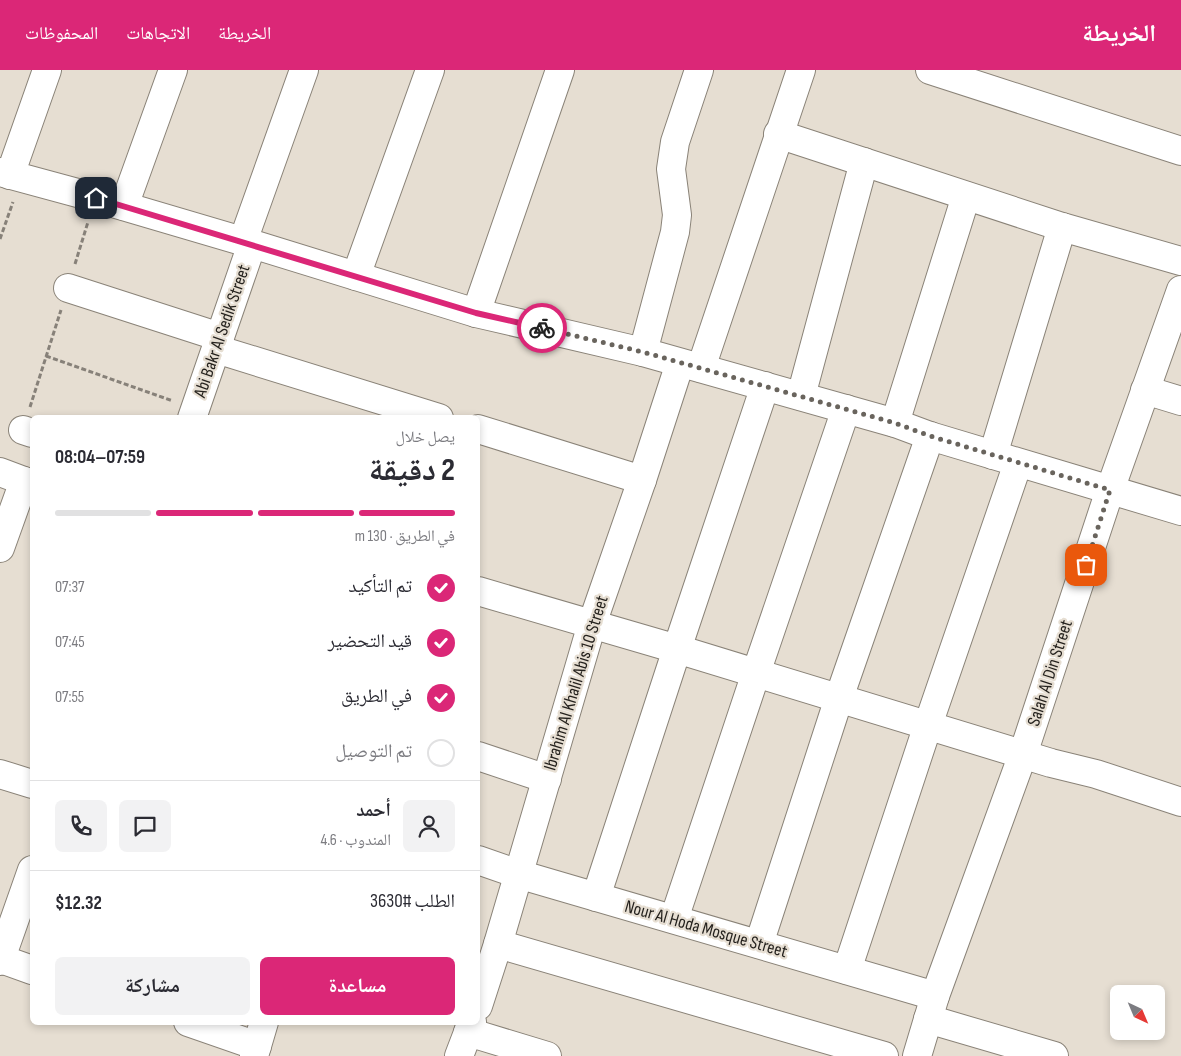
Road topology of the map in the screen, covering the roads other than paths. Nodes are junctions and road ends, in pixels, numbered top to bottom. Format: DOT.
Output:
graph roads {
  1 [pos="47,70"];
  2 [pos="174,70"];
  3 [pos="304,70"];
  4 [pos="430,70"];
  5 [pos="560,70"];
  6 [pos="699,70"];
  7 [pos="800,70"];
  8 [pos="930,70"];
  9 [pos="778,134"];
  10 [pos="1181,151"];
  11 [pos="864,162"];
  12 [pos="11,175"];
  13 [pos="966,196"];
  14 [pos="124,206"];
  15 [pos="1062,227"];
  16 [pos="248,242"];
  17 [pos="1181,262"];
  18 [pos="356,276"];
  19 [pos="68,288"];
  20 [pos="1181,290"];
  21 [pos="476,313"];
  22 [pos="218,343"];
  23 [pos="643,352"];
  24 [pos="690,365"];
  25 [pos="765,386"];
  26 [pos="1145,390"];
  27 [pos="801,396"];
  28 [pos="1181,401"];
  29 [pos="846,409"];
  30 [pos="193,413"];
  31 [pos="430,415"];
  32 [pos="895,423"];
  33 [pos="480,430"];
  34 [pos="930,436"];
  35 [pos="993,455"];
  36 [pos="1018,462"];
  37 [pos="19,479"];
  38 [pos="642,480"];
  39 [pos="1110,490"];
  40 [pos="1181,511"];
  41 [pos="0,548"];
  42 [pos="480,592"];
  43 [pos="592,624"];
  44 [pos="677,649"];
  45 [pos="756,672"];
  46 [pos="839,698"];
  47 [pos="928,725"];
  48 [pos="1023,754"];
  49 [pos="480,757"];
  50 [pos="0,774"];
  51 [pos="547,779"];
  52 [pos="30,783"];
  53 [pos="1181,802"];
  54 [pos="480,861"];
  55 [pos="518,874"];
  56 [pos="30,876"];
  57 [pos="596,897"];
  58 [pos="674,919"];
  59 [pos="498,944"];
  60 [pos="759,944"];
  61 [pos="0,960"];
  62 [pos="30,969"];
  63 [pos="847,970"];
  64 [pos="480,993"];
  65 [pos="931,1007"];
  66 [pos="199,1025"];
  67 [pos="467,1037"];
  68 [pos="259,1042"];
  69 [pos="547,1056"];
  70 [pos="884,1056"];
  71 [pos="917,1056"];
  72 [pos="1054,1056"];
  1 -- 12 [label="street"];
  2 -- 14 [label="street"];
  3 -- 16 [label="street, Abi Bakr Al Sedik Street"];
  4 -- 18 [label="street"];
  5 -- 21 [label="street"];
  6 -- 23 [label="street"];
  7 -- 9 [label="street, Ibrahim Al Khalil Abis 10 Street"];
  8 -- 10 [label="street"];
  9 -- 11 [label="street"];
  9 -- 24 [label="street, Ibrahim Al Khalil Abis 10 Street"];
  11 -- 13 [label="street"];
  11 -- 27 [label="street"];
  12 -- 14 [label="street"];
  13 -- 15 [label="street"];
  13 -- 32 [label="street"];
  14 -- 16 [label="street"];
  15 -- 17 [label="street"];
  15 -- 35 [label="street"];
  16 -- 18 [label="street"];
  16 -- 22 [label="street, Abi Bakr Al Sedik Street"];
  18 -- 21 [label="street"];
  19 -- 22 [label="street"];
  20 -- 26 [label="street, Salah Al Din Street"];
  21 -- 23 [label="street"];
  22 -- 30 [label="street, Abi Bakr Al Sedik Street"];
  22 -- 31 [label="street"];
  23 -- 24 [label="street"];
  24 -- 25 [label="street"];
  24 -- 38 [label="street, Ibrahim Al Khalil Abis 10 Street"];
  25 -- 27 [label="street"];
  25 -- 44 [label="street"];
  26 -- 28 [label="street"];
  26 -- 39 [label="street, Salah Al Din Street"];
  27 -- 29 [label="street"];
  29 -- 32 [label="street"];
  29 -- 45 [label="street"];
  32 -- 34 [label="street"];
  33 -- 38 [label="street"];
  34 -- 35 [label="street"];
  34 -- 46 [label="street"];
  35 -- 36 [label="street"];
  36 -- 39 [label="street"];
  36 -- 47 [label="street"];
  37 -- 41 [label="street"];
  38 -- 43 [label="street, Ibrahim Al Khalil Abis 10 Street"];
  39 -- 40 [label="street"];
  39 -- 48 [label="street, Salah Al Din Street"];
  42 -- 43 [label="street"];
  43 -- 44 [label="street"];
  43 -- 51 [label="street, Ibrahim Al Khalil Abis 10 Street"];
  44 -- 45 [label="street"];
  44 -- 57 [label="street"];
  45 -- 46 [label="street"];
  45 -- 58 [label="street"];
  46 -- 47 [label="street"];
  46 -- 60 [label="street"];
  47 -- 48 [label="street"];
  47 -- 63 [label="street"];
  48 -- 53 [label="street"];
  48 -- 65 [label="street, Salah Al Din Street"];
  49 -- 51 [label="street"];
  50 -- 52 [label="street"];
  51 -- 55 [label="street, Ibrahim Al Khalil Abis 10 Street"];
  54 -- 55 [label="street, Nour Al Hoda Mosque Street"];
  55 -- 57 [label="street, Nour Al Hoda Mosque Street"];
  55 -- 59 [label="street, Ibrahim Al Khalil Abis 10 Street"];
  56 -- 61 [label="street"];
  57 -- 58 [label="street, Nour Al Hoda Mosque Street"];
  58 -- 60 [label="street, Nour Al Hoda Mosque Street"];
  59 -- 64 [label="street, Ibrahim Al Khalil Abis 10 Street"];
  59 -- 70 [label="street"];
  60 -- 63 [label="street, Nour Al Hoda Mosque Street"];
  61 -- 62 [label="street"];
  63 -- 65 [label="street, Nour Al Hoda Mosque Street"];
  65 -- 71 [label="street, Salah Al Din Street"];
  65 -- 72 [label="street, Nour Al Hoda Mosque Street"];
  66 -- 68 [label="street"];
  67 -- 69 [label="street"];
}
